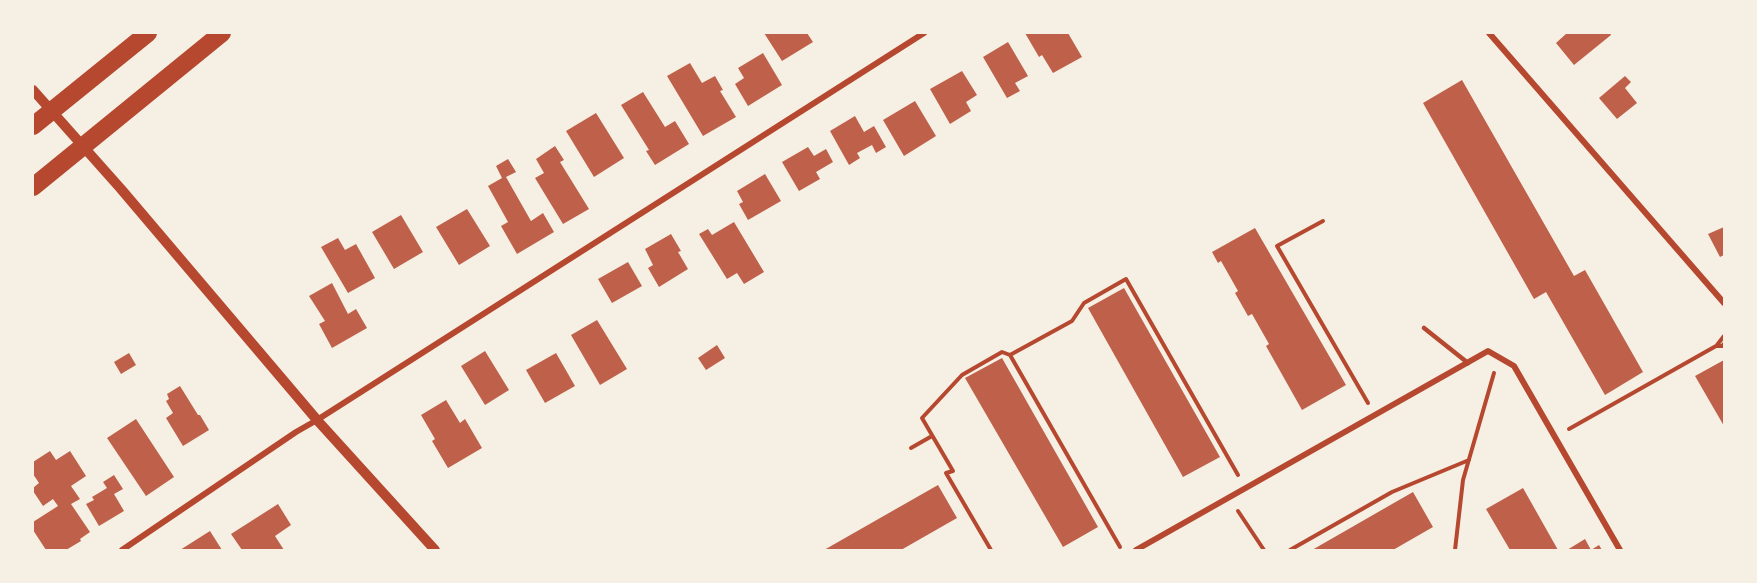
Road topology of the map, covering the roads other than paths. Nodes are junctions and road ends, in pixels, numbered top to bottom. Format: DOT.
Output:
graph roads {
  1 [pos="148,33"];
  2 [pos="222,33"];
  3 [pos="924,33"];
  4 [pos="1489,33"];
  5 [pos="33,90"];
  6 [pos="33,126"];
  7 [pos="33,187"];
  8 [pos="1724,303"];
  9 [pos="1424,328"];
  10 [pos="1468,363"];
  11 [pos="317,420"];
  12 [pos="122,550"];
  13 [pos="435,550"];
  14 [pos="1136,550"];
  15 [pos="1620,550"];
  1 -- 6 [label="highway"];
  2 -- 7 [label="highway"];
  3 -- 11 [label="street"];
  4 -- 8 [label="street"];
  5 -- 11 [label="street"];
  9 -- 10 [label="lane"];
  10 -- 14 [label="street"];
  10 -- 15 [label="street"];
  11 -- 12 [label="street"];
  11 -- 13 [label="street"];
}
